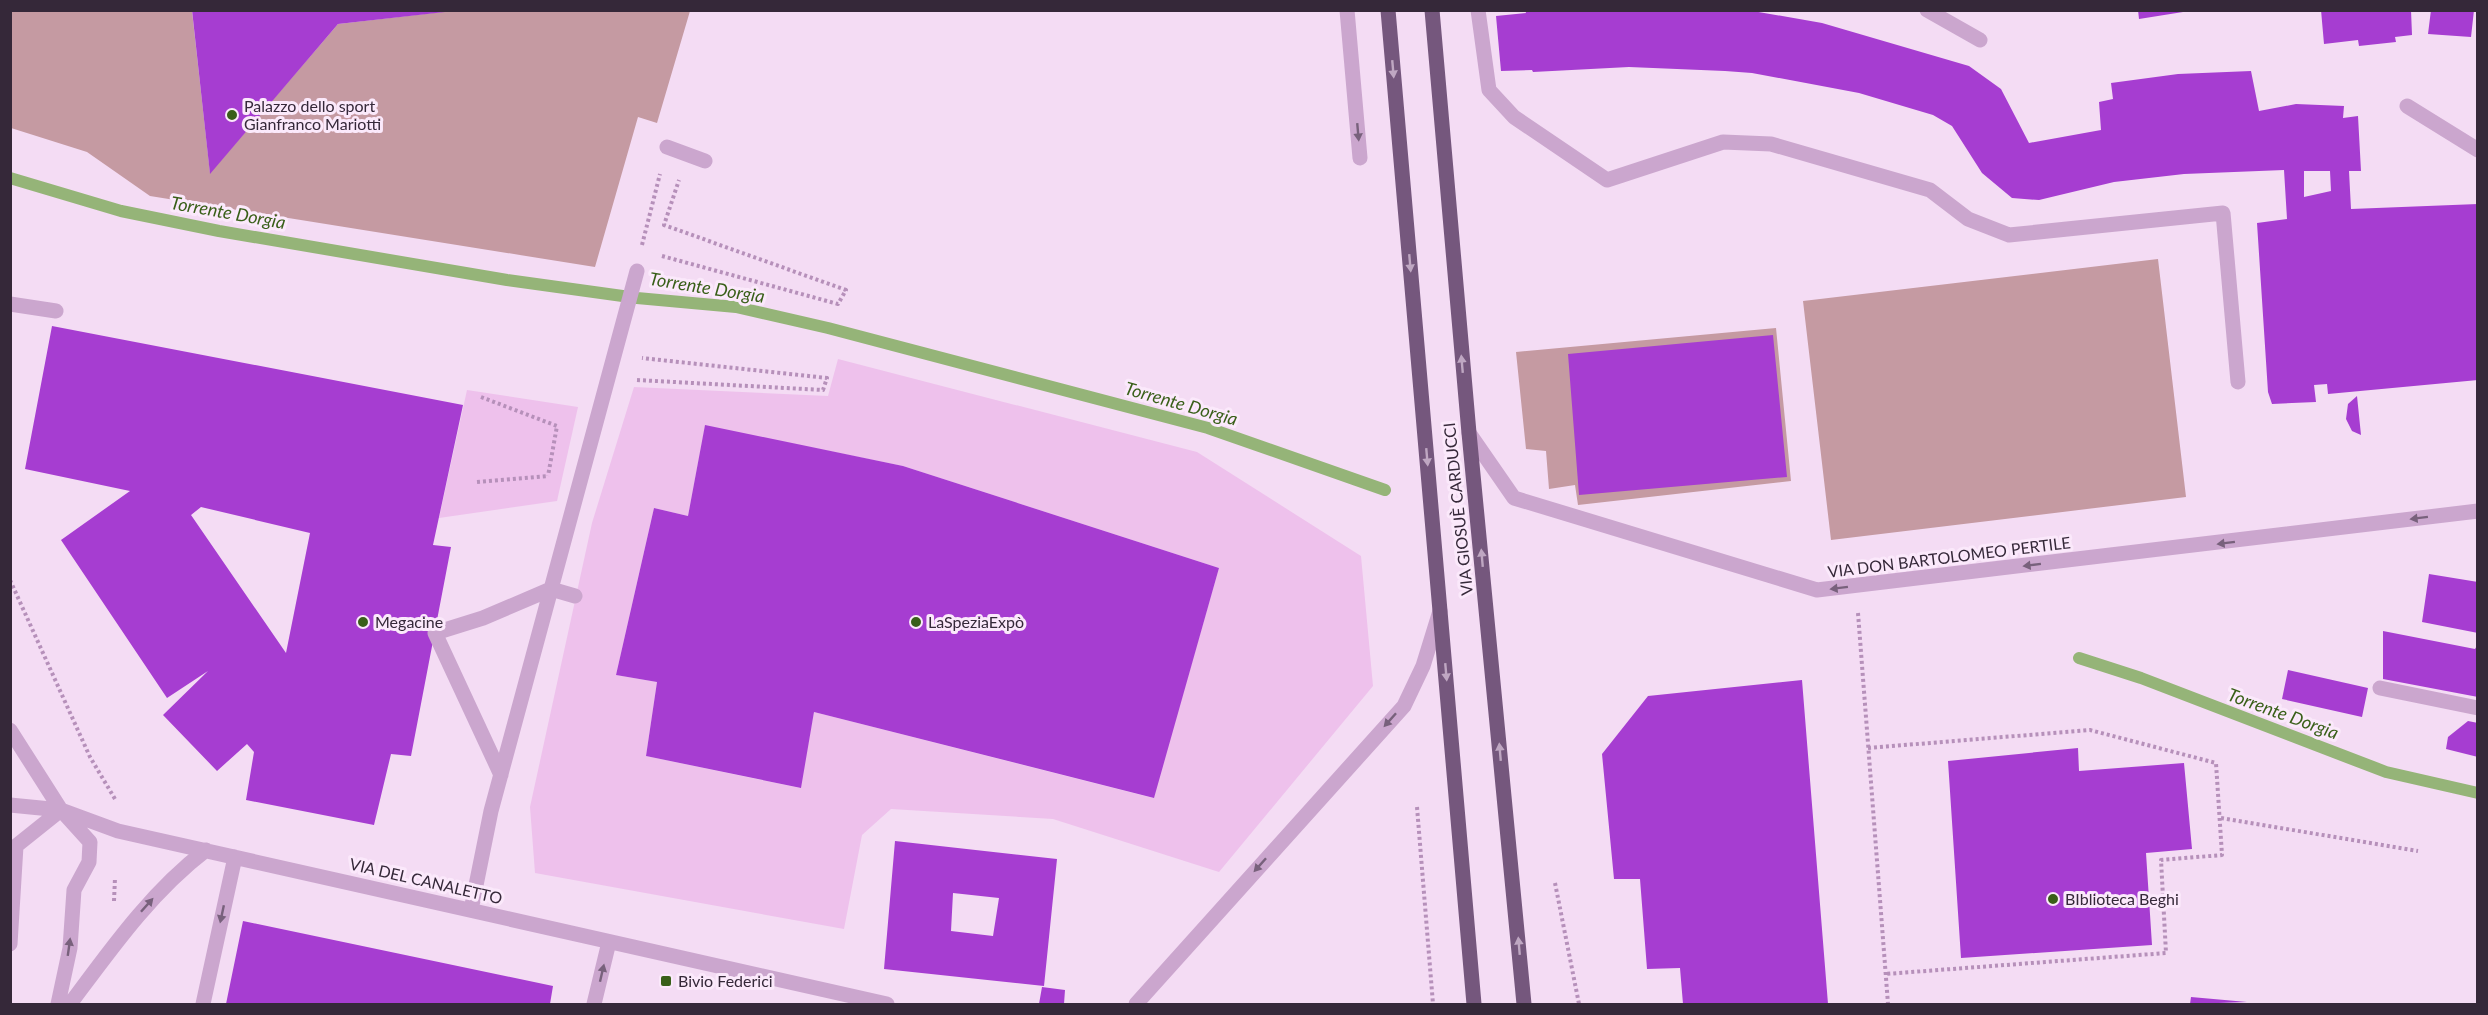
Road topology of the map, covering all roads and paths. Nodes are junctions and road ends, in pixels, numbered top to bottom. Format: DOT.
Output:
graph roads {
  1 [pos="1347,10"];
  2 [pos="1388,10"];
  3 [pos="1432,10"];
  4 [pos="1478,10"];
  5 [pos="1927,10"];
  6 [pos="1980,40"];
  7 [pos="2407,106"];
  8 [pos="666,147"];
  9 [pos="2478,150"];
  10 [pos="1360,158"];
  11 [pos="705,160"];
  12 [pos="679,179"];
  13 [pos="640,251"];
  14 [pos="653,254"];
  15 [pos="637,271"];
  16 [pos="10,304"];
  17 [pos="56,311"];
  18 [pos="614,354"];
  19 [pos="630,380"];
  20 [pos="2238,382"];
  21 [pos="481,397"];
  22 [pos="1468,433"];
  23 [pos="582,474"];
  24 [pos="548,476"];
  25 [pos="477,482"];
  26 [pos="2478,511"];
  27 [pos="551,589"];
  28 [pos="575,596"];
  29 [pos="1440,611"];
  30 [pos="1858,613"];
  31 [pos="2380,688"];
  32 [pos="2478,708"];
  33 [pos="10,730"];
  34 [pos="1868,748"];
  35 [pos="501,775"];
  36 [pos="10,805"];
  37 [pos="1417,807"];
  38 [pos="62,810"];
  39 [pos="2221,818"];
  40 [pos="206,850"];
  41 [pos="2418,851"];
  42 [pos="235,857"];
  43 [pos="1555,883"];
  44 [pos="471,910"];
  45 [pos="609,942"];
  46 [pos="10,944"];
  47 [pos="1885,974"];
  48 [pos="58,1005"];
  49 [pos="70,1005"];
  50 [pos="203,1005"];
  51 [pos="594,1005"];
  52 [pos="886,1005"];
  53 [pos="1136,1005"];
  54 [pos="1433,1005"];
  55 [pos="1474,1005"];
  56 [pos="1524,1005"];
  57 [pos="1579,1005"];
  58 [pos="1888,1005"];
  1 -- 10 [label="street, one-way"];
  2 -- 29 [label="main road, VIA GIOSUÈ CARDUCCI, one-way"];
  22 -- 3 [label="main road, VIA GIOSUÈ CARDUCCI, one-way"];
  4 -- 20 [label="street"];
  5 -- 6 [label="street"];
  7 -- 9 [label="street"];
  8 -- 11 [label="street"];
  8 -- 13 [label="path"];
  12 -- 14 [label="path"];
  15 -- 18 [label="street"];
  16 -- 17 [label="street"];
  18 -- 19 [label="path"];
  18 -- 23 [label="street"];
  21 -- 24 [label="path"];
  26 -- 22 [label="street, VIA DON BARTOLOMEO PERTILE, one-way"];
  56 -- 22 [label="main road, VIA GIOSUÈ CARDUCCI, one-way"];
  23 -- 24 [label="path"];
  23 -- 27 [label="street"];
  24 -- 25 [label="path"];
  27 -- 28 [label="street"];
  27 -- 35 [label="street"];
  27 -- 35 [label="street"];
  29 -- 53 [label="street, one-way"];
  29 -- 55 [label="main road, VIA GIOSUÈ CARDUCCI, one-way"];
  30 -- 34 [label="path"];
  31 -- 32 [label="street"];
  33 -- 38 [label="street"];
  34 -- 39 [label="path"];
  34 -- 47 [label="path"];
  35 -- 44 [label="street"];
  36 -- 38 [label="street, VIA DEL CANALETTO"];
  37 -- 54 [label="path"];
  38 -- 40 [label="street, VIA DEL CANALETTO"];
  38 -- 46 [label="street"];
  48 -- 38 [label="street, one-way"];
  39 -- 41 [label="path"];
  39 -- 47 [label="path"];
  40 -- 42 [label="street, VIA DEL CANALETTO"];
  49 -- 40 [label="street, one-way"];
  42 -- 44 [label="street, VIA DEL CANALETTO"];
  42 -- 50 [label="street, one-way"];
  43 -- 57 [label="path"];
  44 -- 45 [label="street, VIA DEL CANALETTO"];
  51 -- 45 [label="street, one-way"];
  45 -- 52 [label="street, VIA DEL CANALETTO"];
  47 -- 58 [label="path"];
}
